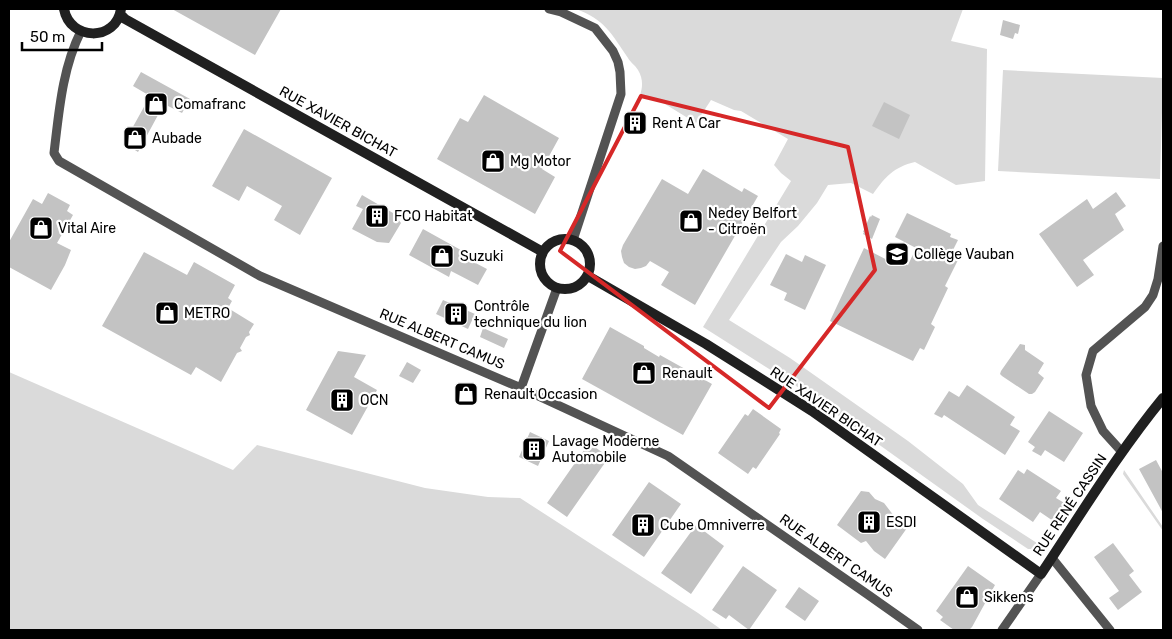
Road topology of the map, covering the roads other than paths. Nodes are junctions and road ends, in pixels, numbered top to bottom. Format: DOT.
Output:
graph roads {
  1 [pos="64,9"];
  2 [pos="549,9"];
  3 [pos="120,11"];
  4 [pos="81,31"];
  5 [pos="573,240"];
  6 [pos="1163,246"];
  7 [pos="543,252"];
  8 [pos="588,276"];
  9 [pos="557,288"];
  10 [pos="521,388"];
  11 [pos="1163,398"];
  12 [pos="1122,452"];
  13 [pos="1052,558"];
  14 [pos="1041,574"];
  15 [pos="918,630"];
  16 [pos="1002,630"];
  17 [pos="1110,630"];
  1 -- 4 [label="main road"];
  2 -- 5 [label="street"];
  3 -- 4 [label="main road"];
  3 -- 7 [label="main road, RUE XAVIER BICHAT"];
  4 -- 10 [label="street, RUE ALBERT CAMUS"];
  5 -- 7 [label="main road"];
  5 -- 8 [label="main road"];
  6 -- 12 [label="street"];
  7 -- 9 [label="main road"];
  8 -- 9 [label="main road"];
  8 -- 14 [label="main road, RUE XAVIER BICHAT"];
  9 -- 10 [label="street"];
  10 -- 15 [label="street, RUE ALBERT CAMUS"];
  11 -- 12 [label="main road, RUE RENÉ CASSIN"];
  12 -- 13 [label="main road, RUE RENÉ CASSIN"];
  13 -- 14 [label="main road, RUE RENÉ CASSIN"];
  13 -- 17 [label="street"];
  14 -- 16 [label="street, RUE RENÉ CASSIN"];
}
